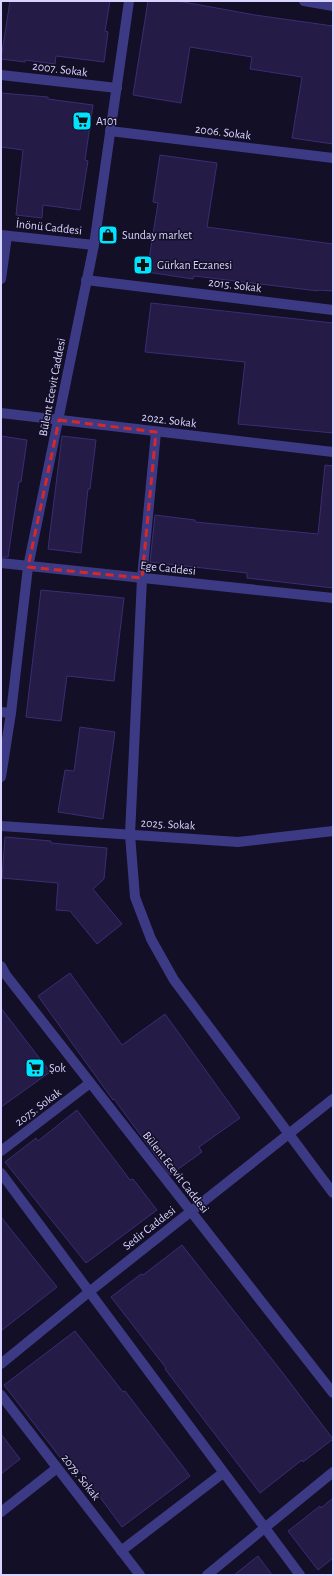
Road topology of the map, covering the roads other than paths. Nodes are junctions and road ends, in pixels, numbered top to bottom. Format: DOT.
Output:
graph roads {
  1 [pos="129,1"];
  2 [pos="304,1"];
  3 [pos="333,6"];
  4 [pos="1,75"];
  5 [pos="116,88"];
  6 [pos="110,131"];
  7 [pos="333,158"];
  8 [pos="4,235"];
  9 [pos="94,245"];
  10 [pos="1,279"];
  11 [pos="86,280"];
  12 [pos="333,310"];
  13 [pos="1,413"];
  14 [pos="59,420"];
  15 [pos="156,432"];
  16 [pos="333,452"];
  17 [pos="1,563"];
  18 [pos="28,567"];
  19 [pos="142,578"];
  20 [pos="333,598"];
  21 [pos="6,712"];
  22 [pos="1,777"];
  23 [pos="1,826"];
  24 [pos="333,830"];
  25 [pos="130,835"];
  26 [pos="1,966"];
  27 [pos="90,1083"];
  28 [pos="333,1099"];
  29 [pos="289,1134"];
  30 [pos="1,1151"];
  31 [pos="1,1173"];
  32 [pos="333,1193"];
  33 [pos="190,1212"];
  34 [pos="89,1292"];
  35 [pos="1,1364"];
  36 [pos="333,1393"];
  37 [pos="1,1395"];
  38 [pos="57,1468"];
  39 [pos="333,1472"];
  40 [pos="223,1473"];
  41 [pos="1,1512"];
  42 [pos="264,1528"];
  43 [pos="121,1551"];
  44 [pos="140,1575"];
  45 [pos="207,1575"];
  46 [pos="300,1575"];
  1 -- 5 [label="street, Bülent Ecevit Caddesi"];
  2 -- 3 [label="street"];
  4 -- 5 [label="street, 2007. Sokak"];
  5 -- 6 [label="street, Bülent Ecevit Caddesi"];
  6 -- 7 [label="street, 2006. Sokak"];
  6 -- 9 [label="street, Bülent Ecevit Caddesi"];
  8 -- 9 [label="street, İnönü Caddesi"];
  8 -- 10 [label="street"];
  9 -- 11 [label="street, Bülent Ecevit Caddesi"];
  11 -- 12 [label="street, 2015. Sokak"];
  11 -- 14 [label="street, Bülent Ecevit Caddesi"];
  13 -- 14 [label="street, 2022. Sokak"];
  14 -- 15 [label="street, 2022. Sokak"];
  14 -- 18 [label="street, Bülent Ecevit Caddesi"];
  15 -- 16 [label="street, 2022. Sokak"];
  15 -- 19 [label="street"];
  17 -- 18 [label="street, Ege Caddesi"];
  18 -- 19 [label="street, Ege Caddesi"];
  18 -- 21 [label="street, Bülent Ecevit Caddesi"];
  19 -- 20 [label="street, Ege Caddesi"];
  19 -- 25 [label="street"];
  21 -- 22 [label="street, Bülent Ecevit Caddesi"];
  23 -- 25 [label="street, 2025. Sokak"];
  24 -- 25 [label="street, 2025. Sokak"];
  25 -- 29 [label="street"];
  26 -- 27 [label="street, Bülent Ecevit Caddesi"];
  27 -- 30 [label="street, 2075. Sokak"];
  27 -- 33 [label="street, Bülent Ecevit Caddesi"];
  28 -- 29 [label="street, Sedir Caddesi"];
  29 -- 32 [label="street"];
  29 -- 33 [label="street, Sedir Caddesi"];
  31 -- 34 [label="street"];
  33 -- 34 [label="street, Sedir Caddesi"];
  33 -- 36 [label="street, Bülent Ecevit Caddesi"];
  34 -- 35 [label="street, Sedir Caddesi"];
  34 -- 40 [label="street"];
  37 -- 38 [label="street, 2079. Sokak"];
  38 -- 41 [label="street"];
  38 -- 43 [label="street, 2079. Sokak"];
  39 -- 42 [label="street"];
  40 -- 42 [label="street"];
  40 -- 43 [label="street"];
  42 -- 45 [label="street"];
  42 -- 46 [label="street"];
  43 -- 44 [label="street, 2079. Sokak"];
}
